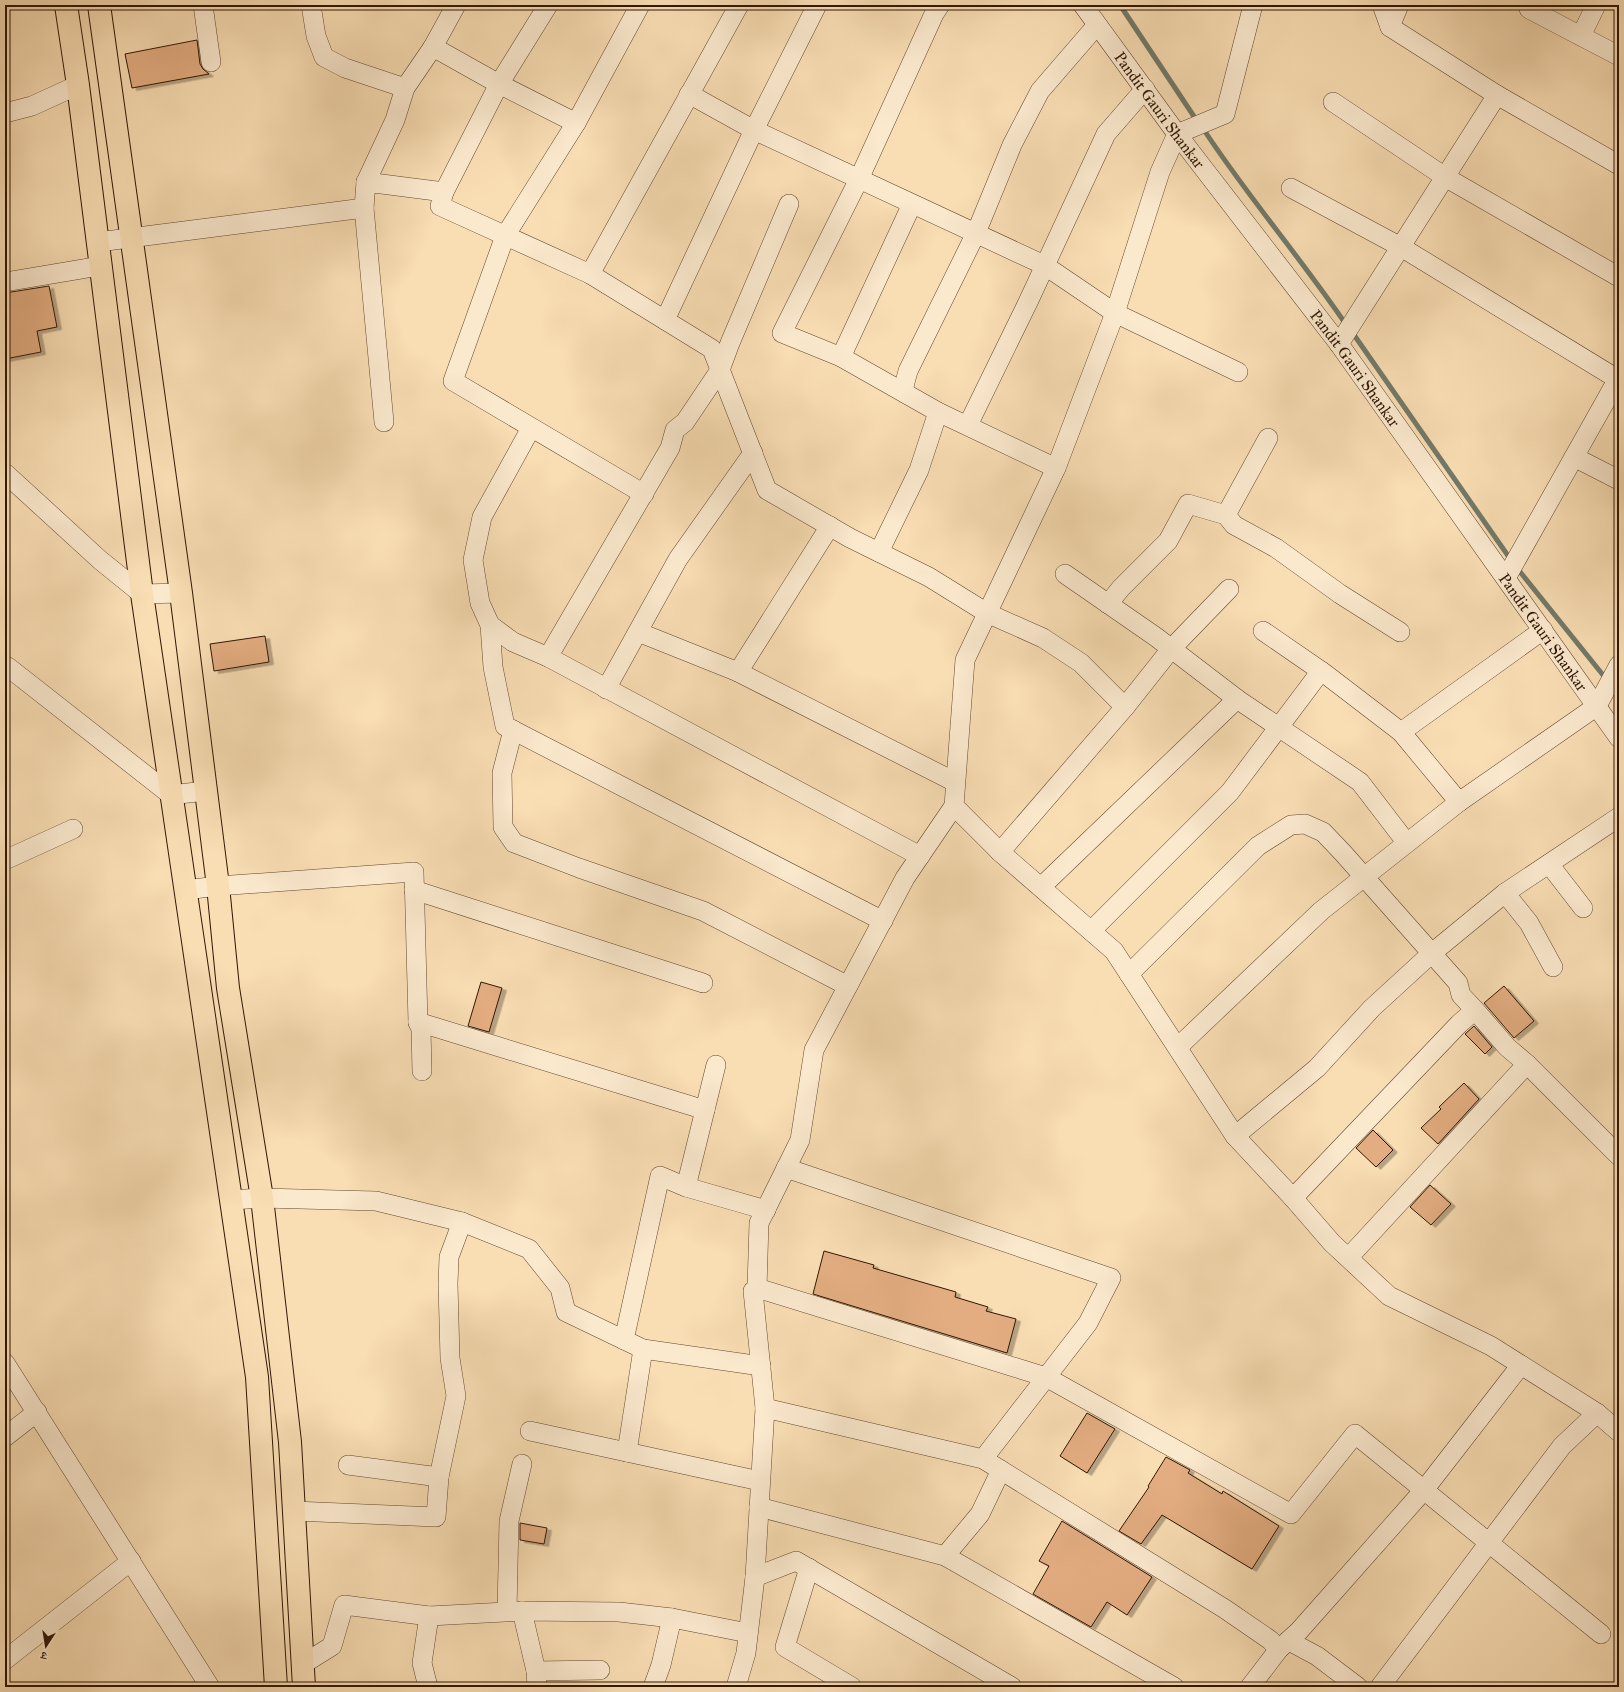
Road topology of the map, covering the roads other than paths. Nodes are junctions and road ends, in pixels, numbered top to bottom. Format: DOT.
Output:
graph roads {
  1 [pos="66,5"];
  2 [pos="98,5"];
  3 [pos="203,5"];
  4 [pos="311,5"];
  5 [pos="456,5"];
  6 [pos="548,5"];
  7 [pos="640,5"];
  8 [pos="739,5"];
  9 [pos="818,5"];
  10 [pos="940,5"];
  11 [pos="1083,5"];
  12 [pos="1253,5"];
  13 [pos="1382,5"];
  14 [pos="1399,5"];
  15 [pos="1596,5"];
  16 [pos="1529,9"];
  17 [pos="1097,25"];
  18 [pos="1390,27"];
  19 [pos="1581,36"];
  20 [pos="433,47"];
  21 [pos="1619,56"];
  22 [pos="211,62"];
  23 [pos="499,84"];
  24 [pos="78,85"];
  25 [pos="405,88"];
  26 [pos="1145,89"];
  27 [pos="689,94"];
  28 [pos="1496,95"];
  29 [pos="1333,102"];
  30 [pos="5,113"];
  31 [pos="576,123"];
  32 [pos="754,130"];
  33 [pos="1177,134"];
  34 [pos="1619,165"];
  35 [pos="1445,177"];
  36 [pos="859,179"];
  37 [pos="366,182"];
  38 [pos="1291,188"];
  39 [pos="444,192"];
  40 [pos="789,204"];
  41 [pos="912,204"];
  42 [pos="364,208"];
  43 [pos="976,233"];
  44 [pos="505,236"];
  45 [pos="132,238"];
  46 [pos="98,242"];
  47 [pos="1401,247"];
  48 [pos="1044,265"];
  49 [pos="100,266"];
  50 [pos="590,274"];
  51 [pos="1619,276"];
  52 [pos="5,282"];
  53 [pos="1115,313"];
  54 [pos="665,320"];
  55 [pos="1340,344"];
  56 [pos="841,357"];
  57 [pos="720,370"];
  58 [pos="1238,372"];
  59 [pos="1618,379"];
  60 [pos="903,390"];
  61 [pos="938,412"];
  62 [pos="384,422"];
  63 [pos="968,425"];
  64 [pos="531,428"];
  65 [pos="1268,438"];
  66 [pos="753,453"];
  67 [pos="1574,457"];
  68 [pos="1056,468"];
  69 [pos="5,473"];
  70 [pos="1619,480"];
  71 [pos="644,494"];
  72 [pos="1226,515"];
  73 [pos="830,526"];
  74 [pos="879,552"];
  75 [pos="1065,574"];
  76 [pos="1506,578"];
  77 [pos="1229,589"];
  78 [pos="181,592"];
  79 [pos="142,594"];
  80 [pos="1108,604"];
  81 [pos="987,613"];
  82 [pos="490,625"];
  83 [pos="1543,630"];
  84 [pos="1263,631"];
  85 [pos="638,632"];
  86 [pos="1400,632"];
  87 [pos="1171,649"];
  88 [pos="548,658"];
  89 [pos="1619,665"];
  90 [pos="5,670"];
  91 [pos="1321,671"];
  92 [pos="738,672"];
  93 [pos="606,690"];
  94 [pos="1237,699"];
  95 [pos="1597,706"];
  96 [pos="1125,707"];
  97 [pos="1277,726"];
  98 [pos="512,730"];
  99 [pos="1401,732"];
  100 [pos="1619,738"];
  101 [pos="955,782"];
  102 [pos="205,791"];
  103 [pos="171,795"];
  104 [pos="1459,802"];
  105 [pos="954,806"];
  106 [pos="1619,817"];
  107 [pos="73,829"];
  108 [pos="1406,842"];
  109 [pos="1000,852"];
  110 [pos="7,856"];
  111 [pos="920,856"];
  112 [pos="1549,864"];
  113 [pos="1365,876"];
  114 [pos="218,886"];
  115 [pos="1041,887"];
  116 [pos="185,890"];
  117 [pos="414,890"];
  118 [pos="1505,893"];
  119 [pos="1583,908"];
  120 [pos="882,921"];
  121 [pos="1091,931"];
  122 [pos="1432,952"];
  123 [pos="1553,967"];
  124 [pos="1129,974"];
  125 [pos="703,983"];
  126 [pos="848,986"];
  127 [pos="1475,1010"];
  128 [pos="418,1022"];
  129 [pos="1178,1047"];
  130 [pos="1527,1064"];
  131 [pos="716,1065"];
  132 [pos="422,1070"];
  133 [pos="705,1110"];
  134 [pos="1235,1136"];
  135 [pos="1619,1156"];
  136 [pos="786,1168"];
  137 [pos="686,1187"];
  138 [pos="262,1198"];
  139 [pos="1293,1198"];
  140 [pos="231,1200"];
  141 [pos="766,1210"];
  142 [pos="462,1222"];
  143 [pos="1349,1258"];
  144 [pos="757,1288"];
  145 [pos="624,1340"];
  146 [pos="643,1349"];
  147 [pos="5,1363"];
  148 [pos="1521,1365"];
  149 [pos="761,1366"];
  150 [pos="1046,1377"];
  151 [pos="765,1408"];
  152 [pos="37,1412"];
  153 [pos="1597,1413"];
  154 [pos="530,1430"];
  155 [pos="1619,1432"];
  156 [pos="5,1437"];
  157 [pos="627,1452"];
  158 [pos="983,1459"];
  159 [pos="522,1464"];
  160 [pos="348,1466"];
  161 [pos="1001,1470"];
  162 [pos="439,1477"];
  163 [pos="760,1481"];
  164 [pos="1424,1490"];
  165 [pos="759,1506"];
  166 [pos="295,1522"];
  167 [pos="267,1535"];
  168 [pos="1489,1543"];
  169 [pos="945,1556"];
  170 [pos="131,1561"];
  171 [pos="809,1568"];
  172 [pos="755,1577"];
  173 [pos="515,1611"];
  174 [pos="429,1616"];
  175 [pos="672,1618"];
  176 [pos="748,1633"];
  177 [pos="1601,1634"];
  178 [pos="1284,1645"];
  179 [pos="5,1660"];
  180 [pos="303,1664"];
  181 [pos="600,1670"];
  182 [pos="536,1679"];
  183 [pos="210,1687"];
  184 [pos="276,1687"];
  185 [pos="304,1687"];
  186 [pos="428,1687"];
  187 [pos="653,1687"];
  188 [pos="736,1687"];
  189 [pos="852,1687"];
  190 [pos="1012,1687"];
  191 [pos="1174,1687"];
  192 [pos="1250,1687"];
  193 [pos="1358,1687"];
  194 [pos="1380,1687"];
  1 -- 24 [label="main road"];
  2 -- 45 [label="main road"];
  3 -- 22 [label="street"];
  4 -- 25 [label="street"];
  5 -- 20 [label="street"];
  6 -- 23 [label="street"];
  7 -- 31 [label="street"];
  8 -- 27 [label="street"];
  9 -- 32 [label="street"];
  10 -- 36 [label="street"];
  11 -- 17 [label="street, Pandit Gauri Shankar"];
  12 -- 33 [label="street"];
  13 -- 18 [label="street"];
  14 -- 18 [label="street"];
  15 -- 19 [label="street"];
  16 -- 19 [label="street"];
  17 -- 26 [label="street, Pandit Gauri Shankar"];
  17 -- 43 [label="street"];
  18 -- 28 [label="street"];
  19 -- 21 [label="street"];
  20 -- 23 [label="street"];
  20 -- 25 [label="street"];
  23 -- 31 [label="street"];
  23 -- 39 [label="street"];
  24 -- 30 [label="street"];
  24 -- 46 [label="main road"];
  25 -- 37 [label="street"];
  26 -- 33 [label="street, Pandit Gauri Shankar"];
  26 -- 48 [label="street"];
  27 -- 32 [label="street"];
  27 -- 50 [label="street"];
  28 -- 34 [label="street"];
  28 -- 35 [label="street"];
  29 -- 35 [label="street"];
  31 -- 44 [label="street"];
  32 -- 36 [label="street"];
  32 -- 54 [label="street"];
  33 -- 53 [label="street"];
  33 -- 55 [label="street, Pandit Gauri Shankar"];
  35 -- 47 [label="street"];
  35 -- 51 [label="street"];
  36 -- 41 [label="street"];
  36 -- 56 [label="street"];
  37 -- 39 [label="street"];
  37 -- 42 [label="street"];
  38 -- 47 [label="street"];
  39 -- 44 [label="street"];
  40 -- 57 [label="street"];
  41 -- 43 [label="street"];
  41 -- 56 [label="street"];
  42 -- 45 [label="street"];
  42 -- 62 [label="street"];
  43 -- 48 [label="street"];
  43 -- 60 [label="street"];
  44 -- 50 [label="street"];
  44 -- 64 [label="street"];
  45 -- 46 [label="street"];
  45 -- 78 [label="main road"];
  46 -- 49 [label="main road"];
  47 -- 55 [label="street"];
  47 -- 59 [label="street"];
  48 -- 53 [label="street"];
  48 -- 63 [label="street"];
  49 -- 52 [label="street"];
  49 -- 79 [label="main road"];
  50 -- 54 [label="street"];
  53 -- 58 [label="street"];
  53 -- 68 [label="street"];
  54 -- 57 [label="street"];
  55 -- 76 [label="street, Pandit Gauri Shankar"];
  56 -- 60 [label="street"];
  57 -- 66 [label="street"];
  57 -- 71 [label="street"];
  59 -- 67 [label="street"];
  60 -- 61 [label="street"];
  61 -- 63 [label="street"];
  61 -- 74 [label="street"];
  63 -- 68 [label="street"];
  64 -- 71 [label="street"];
  64 -- 82 [label="street"];
  65 -- 72 [label="street"];
  66 -- 73 [label="street"];
  66 -- 85 [label="street"];
  67 -- 70 [label="street"];
  67 -- 76 [label="street"];
  68 -- 81 [label="street"];
  69 -- 79 [label="street"];
  71 -- 88 [label="street"];
  72 -- 80 [label="street"];
  72 -- 86 [label="street"];
  73 -- 74 [label="street"];
  73 -- 92 [label="street"];
  74 -- 81 [label="street"];
  75 -- 80 [label="street"];
  76 -- 83 [label="street, Pandit Gauri Shankar"];
  77 -- 87 [label="street"];
  78 -- 79 [label="street"];
  78 -- 102 [label="main road"];
  79 -- 103 [label="main road"];
  80 -- 87 [label="street"];
  81 -- 96 [label="street"];
  81 -- 101 [label="street"];
  82 -- 88 [label="street"];
  82 -- 98 [label="street"];
  83 -- 95 [label="street, Pandit Gauri Shankar"];
  83 -- 99 [label="street"];
  84 -- 91 [label="street"];
  85 -- 92 [label="street"];
  85 -- 93 [label="street"];
  87 -- 94 [label="street"];
  87 -- 96 [label="street"];
  88 -- 93 [label="street"];
  89 -- 95 [label="street"];
  90 -- 103 [label="street"];
  91 -- 97 [label="street"];
  91 -- 99 [label="street"];
  92 -- 101 [label="street"];
  93 -- 111 [label="street"];
  94 -- 97 [label="street"];
  94 -- 115 [label="street"];
  95 -- 100 [label="street, Pandit Gauri Shankar"];
  95 -- 104 [label="street"];
  96 -- 109 [label="street"];
  97 -- 108 [label="street"];
  97 -- 121 [label="street"];
  98 -- 120 [label="street"];
  98 -- 126 [label="street"];
  99 -- 104 [label="street"];
  101 -- 105 [label="street"];
  102 -- 103 [label="street"];
  102 -- 114 [label="main road"];
  103 -- 116 [label="main road"];
  104 -- 108 [label="street"];
  105 -- 109 [label="street"];
  105 -- 111 [label="street"];
  106 -- 112 [label="street"];
  107 -- 110 [label="street"];
  108 -- 113 [label="street"];
  109 -- 115 [label="street"];
  111 -- 120 [label="street"];
  112 -- 118 [label="street"];
  112 -- 119 [label="street"];
  113 -- 122 [label="street"];
  113 -- 124 [label="street"];
  113 -- 129 [label="street"];
  114 -- 116 [label="street"];
  114 -- 117 [label="street"];
  114 -- 138 [label="main road"];
  115 -- 121 [label="street"];
  116 -- 140 [label="main road"];
  117 -- 125 [label="street"];
  117 -- 128 [label="street"];
  118 -- 122 [label="street"];
  118 -- 123 [label="street"];
  120 -- 126 [label="street"];
  121 -- 124 [label="street"];
  122 -- 127 [label="street"];
  122 -- 134 [label="street"];
  124 -- 129 [label="street"];
  126 -- 136 [label="street"];
  127 -- 130 [label="street"];
  127 -- 139 [label="street"];
  128 -- 132 [label="street"];
  128 -- 133 [label="street"];
  129 -- 134 [label="street"];
  130 -- 135 [label="street"];
  130 -- 143 [label="street"];
  131 -- 133 [label="street"];
  133 -- 137 [label="street"];
  134 -- 139 [label="street"];
  136 -- 141 [label="street"];
  136 -- 150 [label="street"];
  137 -- 141 [label="street"];
  137 -- 145 [label="street"];
  138 -- 140 [label="street"];
  138 -- 142 [label="street"];
  138 -- 166 [label="main road"];
  139 -- 143 [label="street"];
  140 -- 167 [label="main road"];
  141 -- 144 [label="street"];
  142 -- 145 [label="street"];
  142 -- 162 [label="street"];
  143 -- 148 [label="street"];
  144 -- 149 [label="street"];
  144 -- 150 [label="street"];
  145 -- 146 [label="street"];
  146 -- 149 [label="street"];
  146 -- 157 [label="street"];
  147 -- 152 [label="street"];
  148 -- 153 [label="street"];
  148 -- 164 [label="street"];
  149 -- 151 [label="street"];
  150 -- 158 [label="street"];
  150 -- 164 [label="street"];
  151 -- 158 [label="street"];
  151 -- 163 [label="street"];
  152 -- 156 [label="street"];
  152 -- 170 [label="street"];
  153 -- 155 [label="street"];
  153 -- 168 [label="street"];
  154 -- 157 [label="street"];
  157 -- 163 [label="street"];
  158 -- 161 [label="street"];
  159 -- 173 [label="street"];
  160 -- 162 [label="street"];
  161 -- 169 [label="street"];
  161 -- 178 [label="street"];
  162 -- 166 [label="street"];
  163 -- 165 [label="street"];
  164 -- 168 [label="street"];
  164 -- 178 [label="street"];
  165 -- 169 [label="street"];
  165 -- 172 [label="street"];
  166 -- 167 [label="main road"];
  166 -- 180 [label="main road"];
  167 -- 184 [label="main road"];
  168 -- 177 [label="street"];
  168 -- 194 [label="street"];
  169 -- 191 [label="street"];
  170 -- 179 [label="street"];
  170 -- 183 [label="street"];
  171 -- 172 [label="street"];
  171 -- 189 [label="street"];
  171 -- 190 [label="street"];
  172 -- 176 [label="street"];
  173 -- 174 [label="street"];
  173 -- 175 [label="street"];
  173 -- 182 [label="street"];
  174 -- 180 [label="street"];
  174 -- 186 [label="street"];
  175 -- 176 [label="street"];
  175 -- 187 [label="street"];
  176 -- 188 [label="street"];
  178 -- 192 [label="street"];
  178 -- 193 [label="street"];
  180 -- 185 [label="main road"];
  181 -- 182 [label="street"];
}
